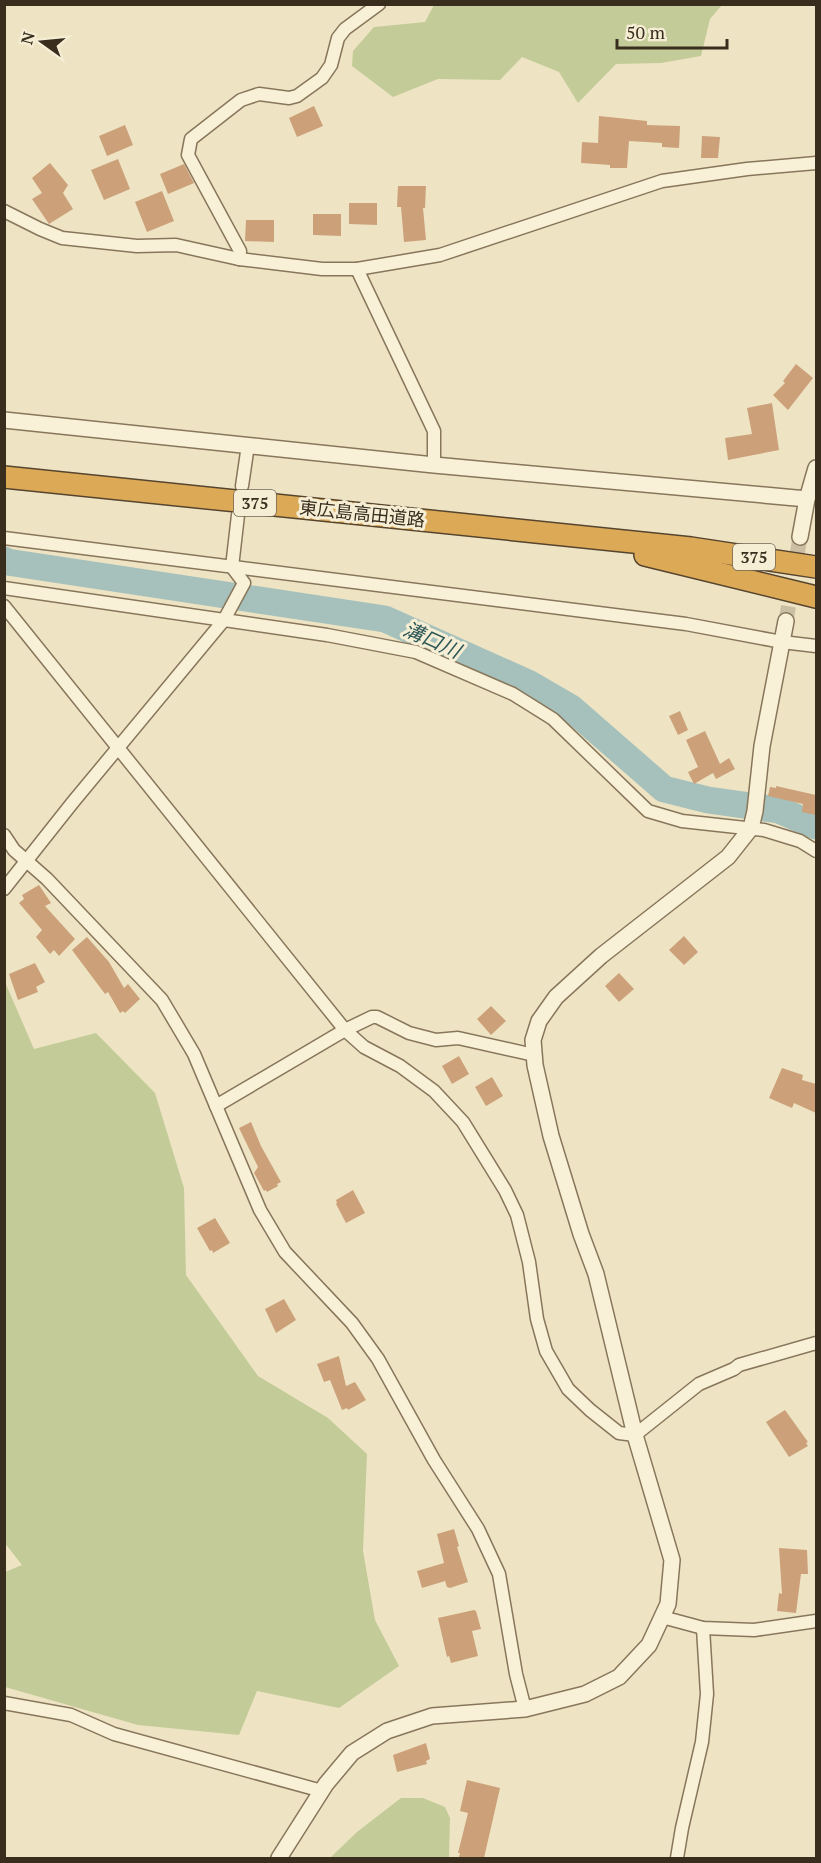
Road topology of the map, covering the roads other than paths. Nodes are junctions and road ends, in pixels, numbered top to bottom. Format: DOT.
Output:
graph roads {
  1 [pos="379,4"];
  2 [pos="816,163"];
  3 [pos="4,211"];
  4 [pos="239,259"];
  5 [pos="357,269"];
  6 [pos="4,420"];
  7 [pos="248,445"];
  8 [pos="434,465"];
  9 [pos="816,468"];
  10 [pos="5,477"];
  11 [pos="242,486"];
  12 [pos="812,500"];
  13 [pos="238,515"];
  14 [pos="504,529"];
  15 [pos="801,537"];
  16 [pos="7,538"];
  17 [pos="691,548"];
  18 [pos="627,550"];
  19 [pos="816,560"];
  20 [pos="232,567"];
  21 [pos="816,567"];
  22 [pos="816,578"];
  23 [pos="4,588"];
  24 [pos="816,597"];
  25 [pos="4,606"];
  26 [pos="224,620"];
  27 [pos="786,621"];
  28 [pos="782,642"];
  29 [pos="816,646"];
  30 [pos="118,747"];
  31 [pos="751,828"];
  32 [pos="4,835"];
  33 [pos="816,850"];
  34 [pos="27,861"];
  35 [pos="4,889"];
  36 [pos="345,1030"];
  37 [pos="534,1055"];
  38 [pos="216,1106"];
  39 [pos="816,1343"];
  40 [pos="635,1435"];
  41 [pos="663,1617"];
  42 [pos="816,1621"];
  43 [pos="703,1628"];
  44 [pos="4,1703"];
  45 [pos="525,1709"];
  46 [pos="322,1791"];
  47 [pos="279,1858"];
  48 [pos="677,1858"];
  1 -- 4 [label="street"];
  2 -- 5 [label="street"];
  3 -- 4 [label="street"];
  4 -- 5 [label="street"];
  5 -- 8 [label="street"];
  6 -- 7 [label="street"];
  7 -- 8 [label="street"];
  7 -- 11 [label="street"];
  8 -- 12 [label="street"];
  9 -- 12 [label="street"];
  10 -- 14 [label="highway, 東広島高田道路 / 375"];
  12 -- 15 [label="street"];
  13 -- 20 [label="street"];
  14 -- 17 [label="highway, 375"];
  14 -- 18 [label="highway, 375"];
  16 -- 20 [label="street"];
  17 -- 19 [label="highway"];
  17 -- 21 [label="highway, 375"];
  18 -- 22 [label="highway, 375"];
  18 -- 24 [label="highway"];
  20 -- 26 [label="street"];
  20 -- 28 [label="street"];
  23 -- 26 [label="street"];
  25 -- 30 [label="street"];
  26 -- 30 [label="street"];
  26 -- 31 [label="street"];
  27 -- 28 [label="street"];
  28 -- 29 [label="street"];
  28 -- 31 [label="street"];
  30 -- 34 [label="street"];
  30 -- 36 [label="street"];
  31 -- 33 [label="street"];
  31 -- 37 [label="street"];
  32 -- 34 [label="street"];
  34 -- 35 [label="street"];
  34 -- 38 [label="street"];
  36 -- 37 [label="street"];
  36 -- 38 [label="street"];
  36 -- 40 [label="street"];
  37 -- 40 [label="street"];
  38 -- 45 [label="street"];
  39 -- 40 [label="street"];
  40 -- 41 [label="street"];
  41 -- 43 [label="street"];
  41 -- 45 [label="street"];
  42 -- 43 [label="street"];
  43 -- 48 [label="street"];
  44 -- 46 [label="street"];
  45 -- 46 [label="street"];
  46 -- 47 [label="street"];
}
